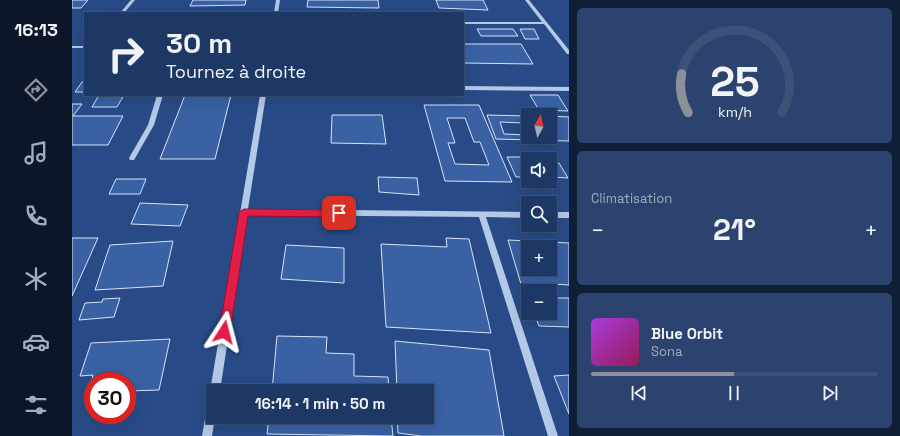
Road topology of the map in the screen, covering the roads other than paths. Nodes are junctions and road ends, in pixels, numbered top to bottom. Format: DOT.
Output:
graph roads {
  1 [pos="133,0"];
  2 [pos="278,0"];
  3 [pos="527,0"];
  4 [pos="123,12"];
  5 [pos="276,12"];
  6 [pos="464,22"];
  7 [pos="544,23"];
  8 [pos="72,47"];
  9 [pos="84,47"];
  10 [pos="569,53"];
  11 [pos="464,88"];
  12 [pos="569,89"];
  13 [pos="160,96"];
  14 [pos="263,96"];
  15 [pos="132,158"];
  16 [pos="244,212"];
  17 [pos="482,215"];
  18 [pos="521,215"];
  19 [pos="557,215"];
  20 [pos="569,215"];
  21 [pos="216,384"];
  22 [pos="209,424"];
  23 [pos="207,436"];
  24 [pos="554,436"];
  1 -- 4 [label="street"];
  2 -- 5 [label="street"];
  3 -- 7 [label="street"];
  6 -- 7 [label="street"];
  7 -- 10 [label="street"];
  8 -- 9 [label="street"];
  11 -- 12 [label="street"];
  13 -- 15 [label="street"];
  14 -- 16 [label="street"];
  16 -- 17 [label="street"];
  16 -- 21 [label="street"];
  17 -- 18 [label="street"];
  17 -- 24 [label="street"];
  19 -- 20 [label="street"];
  22 -- 23 [label="street"];
}
